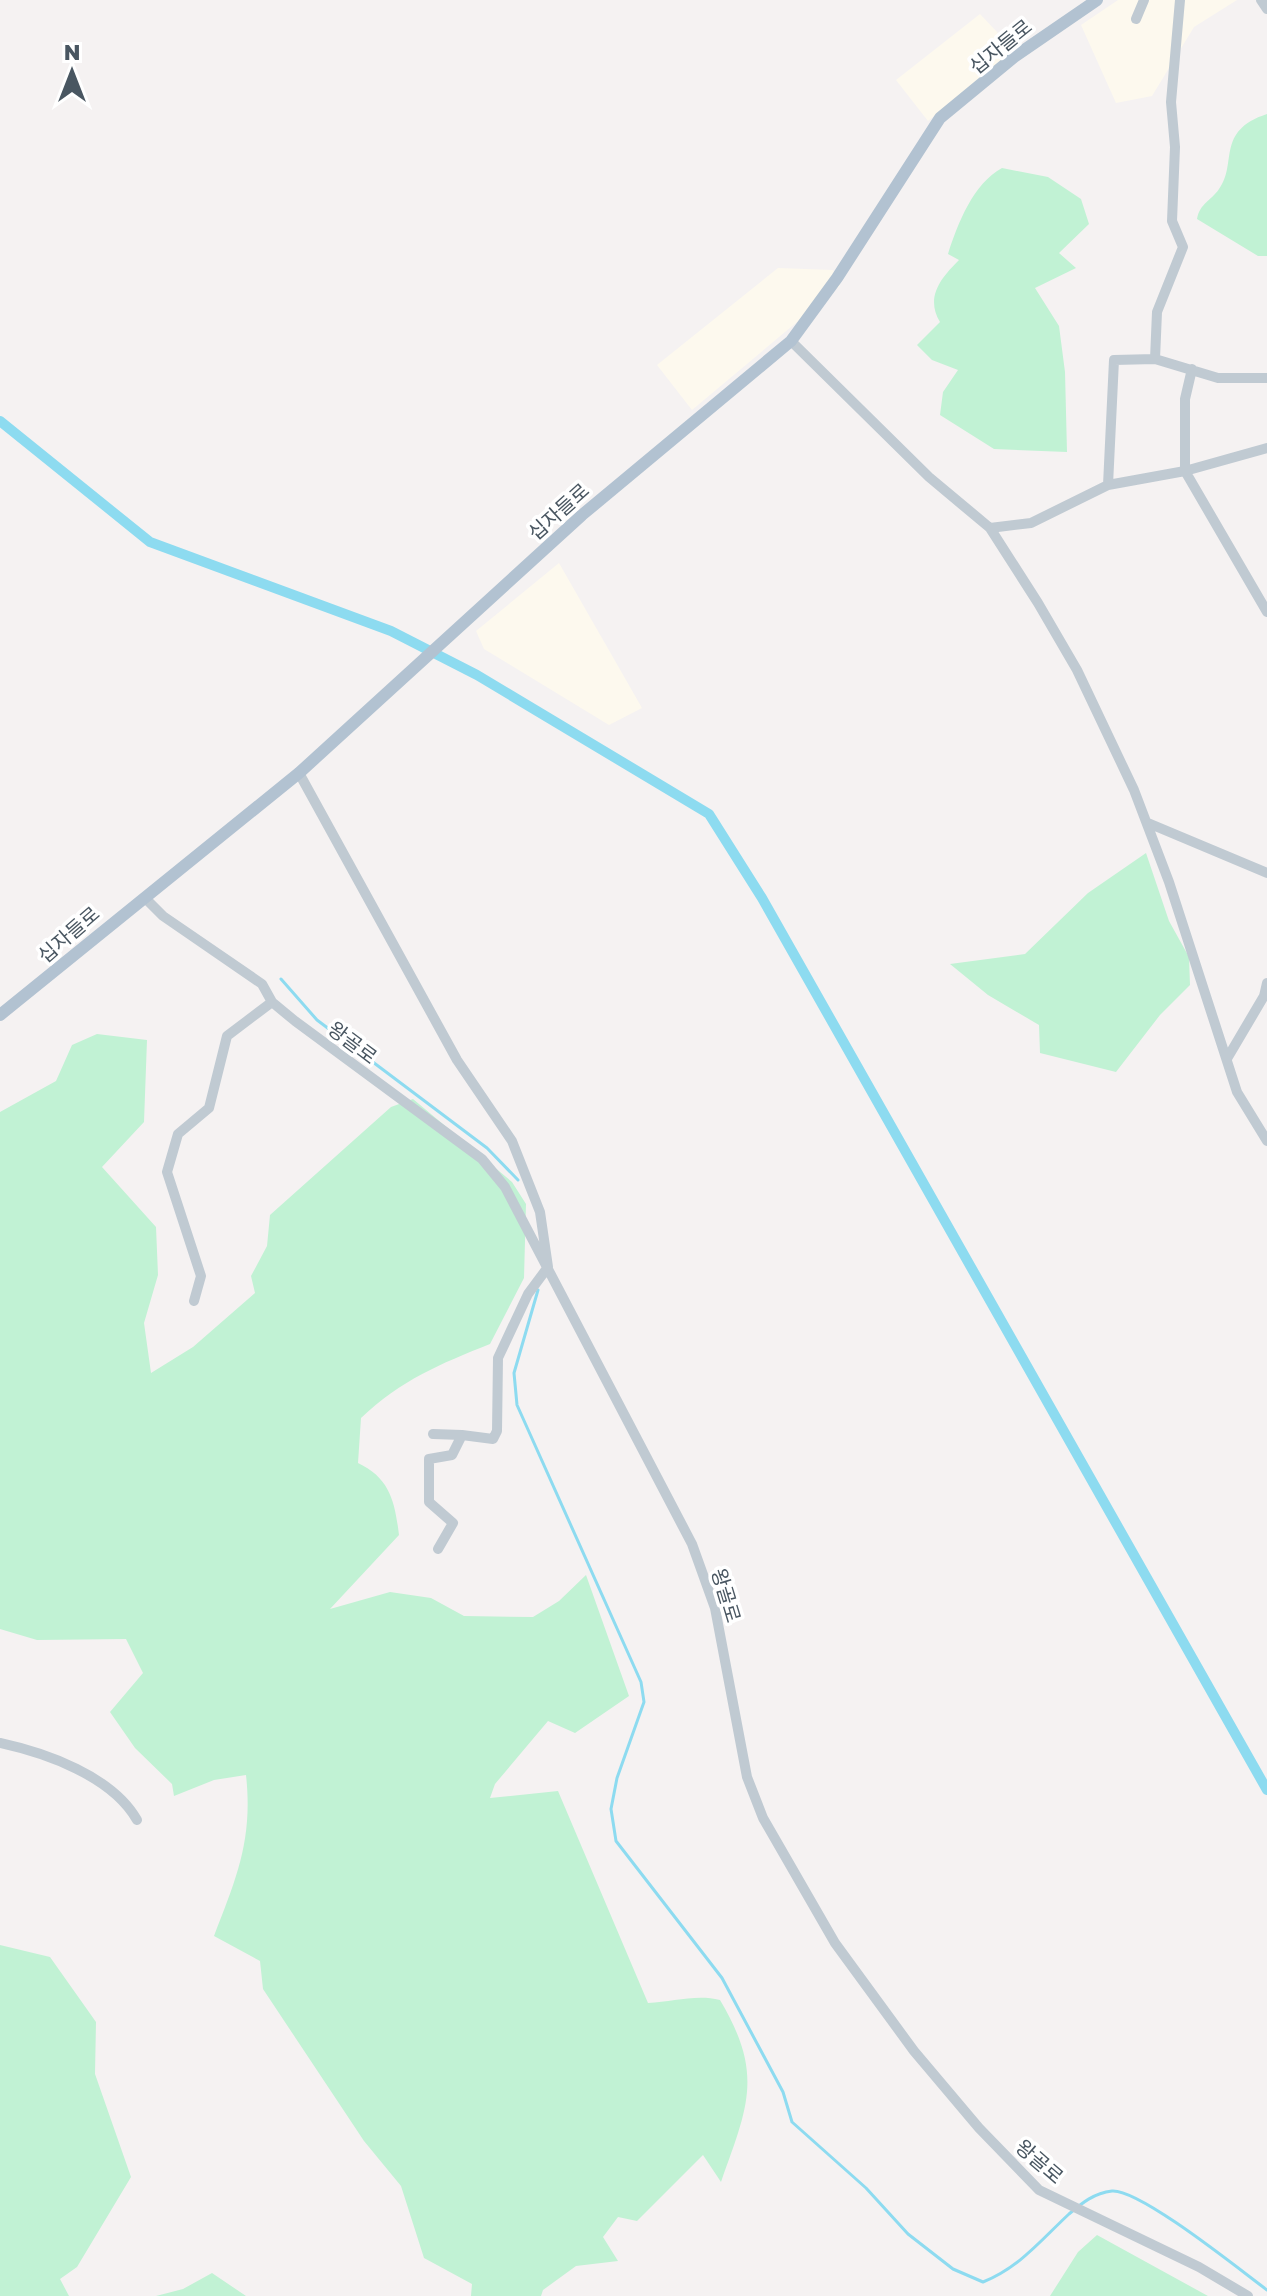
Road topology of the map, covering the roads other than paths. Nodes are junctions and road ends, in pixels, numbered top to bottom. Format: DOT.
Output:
graph roads {
  1 [pos="1097,0"];
  2 [pos="1144,0"];
  3 [pos="1180,0"];
  4 [pos="1261,0"];
  5 [pos="1267,9"];
  6 [pos="1136,19"];
  7 [pos="791,341"];
  8 [pos="1155,359"];
  9 [pos="1192,369"];
  10 [pos="1267,378"];
  11 [pos="1267,448"];
  12 [pos="1185,471"];
  13 [pos="1108,485"];
  14 [pos="990,528"];
  15 [pos="1267,612"];
  16 [pos="299,773"];
  17 [pos="1148,823"];
  18 [pos="1267,873"];
  19 [pos="146,899"];
  20 [pos="1267,983"];
  21 [pos="1265,996"];
  22 [pos="272,1002"];
  23 [pos="0,1015"];
  24 [pos="1228,1057"];
  25 [pos="1267,1141"];
  26 [pos="548,1267"];
  27 [pos="194,1301"];
  28 [pos="433,1434"];
  29 [pos="462,1435"];
  30 [pos="438,1549"];
  31 [pos="0,1743"];
  32 [pos="137,1820"];
  33 [pos="1248,2296"];
  1 -- 7 [label="main road, 십자들로"];
  2 -- 6 [label="street"];
  3 -- 8 [label="street"];
  4 -- 5 [label="street"];
  7 -- 14 [label="street"];
  7 -- 16 [label="main road, 십자들로"];
  8 -- 9 [label="street"];
  8 -- 13 [label="street"];
  9 -- 10 [label="street"];
  9 -- 12 [label="street"];
  11 -- 12 [label="street"];
  12 -- 13 [label="street"];
  12 -- 15 [label="street"];
  13 -- 14 [label="street"];
  14 -- 17 [label="street"];
  16 -- 19 [label="main road, 십자들로"];
  16 -- 26 [label="street"];
  17 -- 18 [label="street"];
  17 -- 24 [label="street"];
  19 -- 22 [label="street, 왕골로"];
  19 -- 23 [label="main road, 십자들로"];
  20 -- 21 [label="street"];
  21 -- 24 [label="street"];
  22 -- 26 [label="street, 왕골로"];
  22 -- 27 [label="street"];
  24 -- 25 [label="street"];
  26 -- 29 [label="street"];
  26 -- 33 [label="street, 왕골로"];
  28 -- 29 [label="street"];
  29 -- 30 [label="street"];
  31 -- 32 [label="street"];
}
